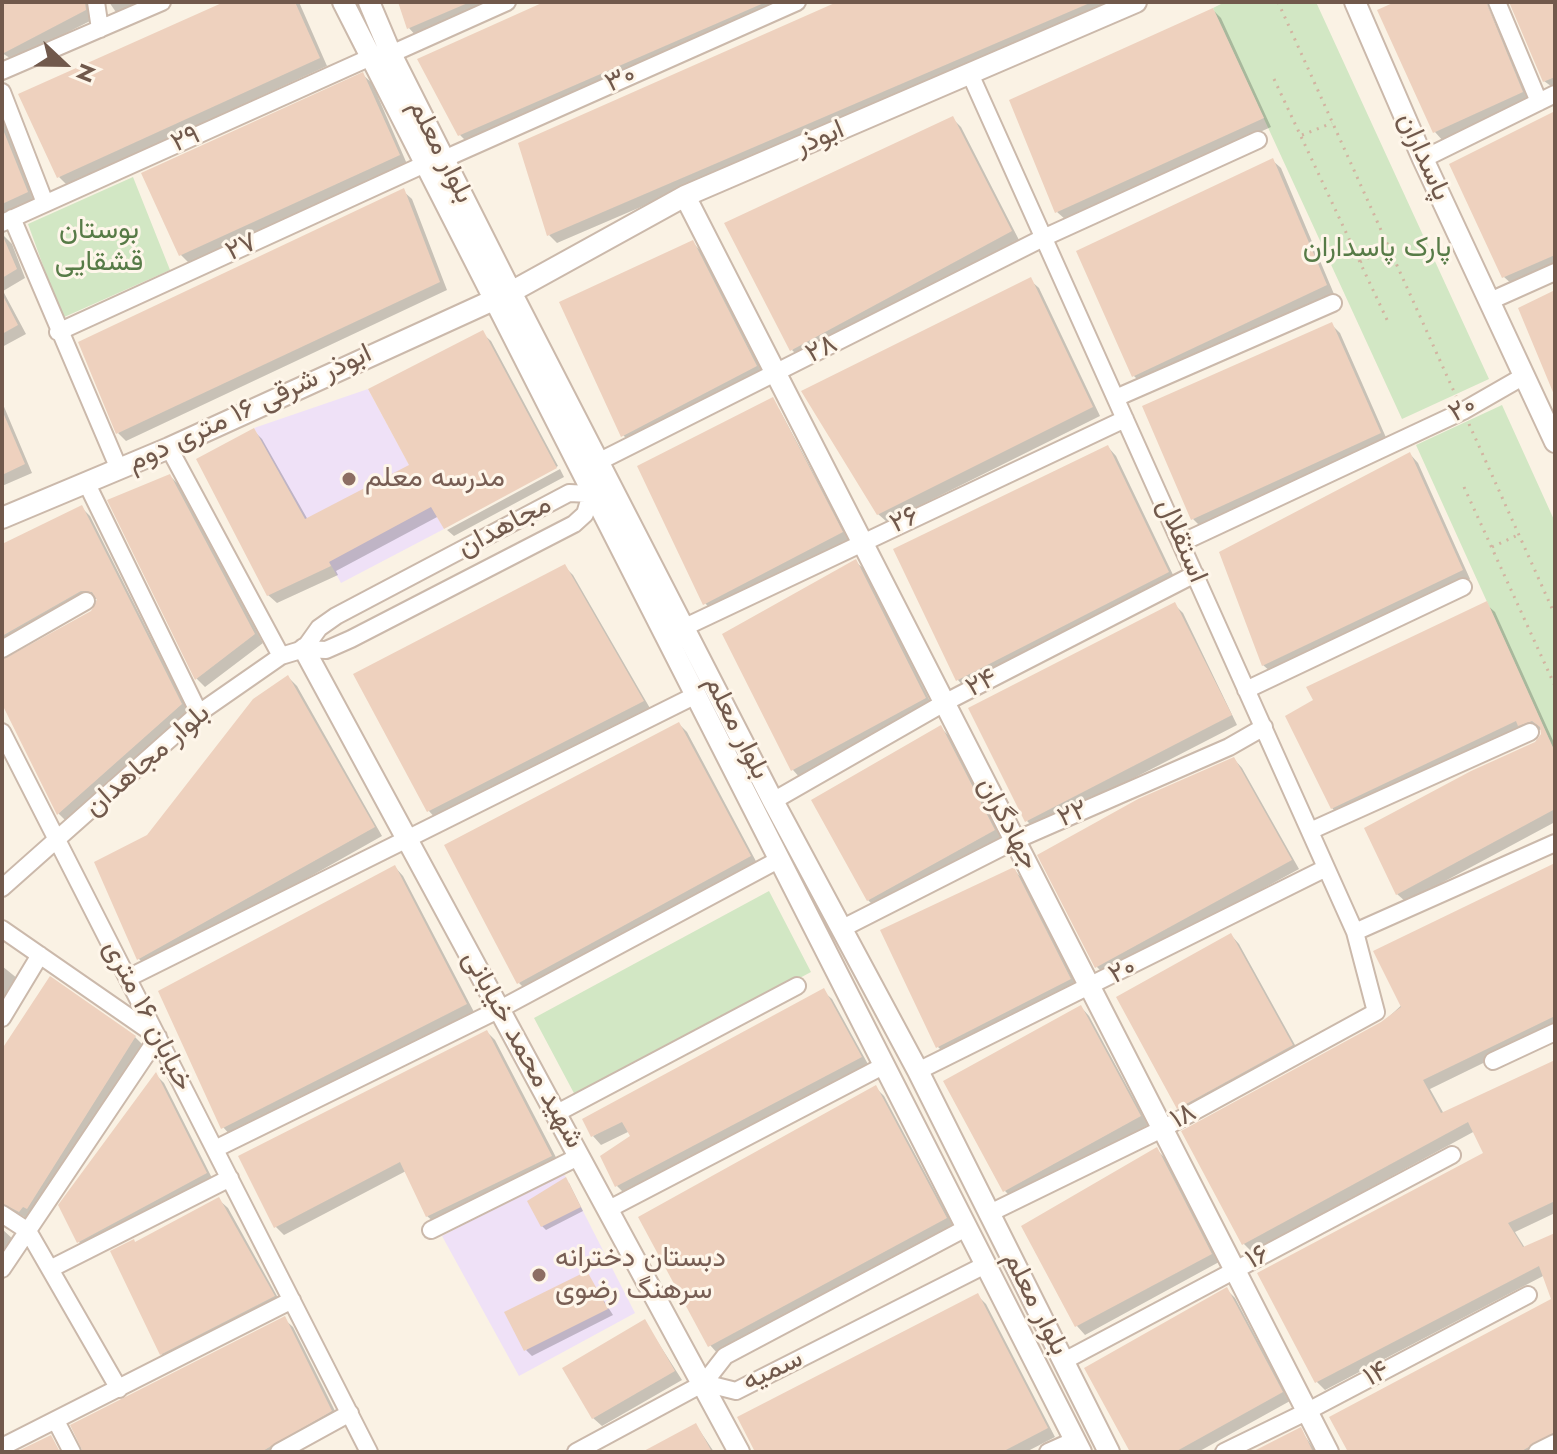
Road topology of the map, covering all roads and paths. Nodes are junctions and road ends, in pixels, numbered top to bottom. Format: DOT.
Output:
graph roads {
  1 [pos="96,2"];
  2 [pos="162,2"];
  3 [pos="343,2"];
  4 [pos="369,2"];
  5 [pos="507,2"];
  6 [pos="797,2"];
  7 [pos="1278,2"];
  8 [pos="1355,2"];
  9 [pos="1497,2"];
  10 [pos="1128,4"];
  11 [pos="100,29"];
  12 [pos="381,56"];
  13 [pos="2,71"];
  14 [pos="971,76"];
  15 [pos="1274,79"];
  16 [pos="2,92"];
  17 [pos="1555,94"];
  18 [pos="1539,102"];
  19 [pos="1332,123"];
  20 [pos="1301,136"];
  21 [pos="1258,140"];
  22 [pos="1423,159"];
  23 [pos="435,161"];
  24 [pos="685,196"];
  25 [pos="45,203"];
  26 [pos="7,220"];
  27 [pos="1043,238"];
  28 [pos="1388,248"];
  29 [pos="1360,262"];
  30 [pos="1555,272"];
  31 [pos="503,294"];
  32 [pos="1490,301"];
  33 [pos="1333,303"];
  34 [pos="1389,324"];
  35 [pos="58,332"];
  36 [pos="776,373"];
  37 [pos="1524,376"];
  38 [pos="1118,397"];
  39 [pos="1463,411"];
  40 [pos="1125,419"];
  41 [pos="1555,442"];
  42 [pos="169,448"];
  43 [pos="600,461"];
  44 [pos="119,469"];
  45 [pos="86,482"];
  46 [pos="612,484"];
  47 [pos="1464,487"];
  48 [pos="591,494"];
  49 [pos="2,518"];
  50 [pos="1518,535"];
  51 [pos="862,541"];
  52 [pos="1183,542"];
  53 [pos="1491,547"];
  54 [pos="1195,574"];
  55 [pos="1463,587"];
  56 [pos="86,601"];
  57 [pos="1555,615"];
  58 [pos="685,627"];
  59 [pos="2,649"];
  60 [pos="304,649"];
  61 [pos="281,656"];
  62 [pos="1555,668"];
  63 [pos="1548,672"];
  64 [pos="1555,686"];
  65 [pos="1246,690"];
  66 [pos="696,695"];
  67 [pos="944,703"];
  68 [pos="199,713"];
  69 [pos="1264,727"];
  70 [pos="2,732"];
  71 [pos="1530,732"];
  72 [pos="773,801"];
  73 [pos="1310,831"];
  74 [pos="407,839"];
  75 [pos="57,840"];
  76 [pos="1016,840"];
  77 [pos="1555,843"];
  78 [pos="780,859"];
  79 [pos="1326,868"];
  80 [pos="816,880"];
  81 [pos="2,888"];
  82 [pos="798,893"];
  83 [pos="2,929"];
  84 [pos="841,929"];
  85 [pos="1355,932"];
  86 [pos="40,955"];
  87 [pos="128,978"];
  88 [pos="797,986"];
  89 [pos="1092,987"];
  90 [pos="500,1009"];
  91 [pos="1376,1012"];
  92 [pos="2,1018"];
  93 [pos="1555,1032"];
  94 [pos="158,1037"];
  95 [pos="1493,1061"];
  96 [pos="885,1065"];
  97 [pos="918,1071"];
  98 [pos="557,1113"];
  99 [pos="1164,1128"];
  100 [pos="215,1149"];
  101 [pos="1452,1155"];
  102 [pos="580,1156"];
  103 [pos="230,1178"];
  104 [pos="609,1209"];
  105 [pos="2,1214"];
  106 [pos="988,1214"];
  107 [pos="968,1227"];
  108 [pos="431,1230"];
  109 [pos="28,1231"];
  110 [pos="1007,1251"];
  111 [pos="987,1264"];
  112 [pos="2,1269"];
  113 [pos="50,1269"];
  114 [pos="1235,1271"];
  115 [pos="1528,1295"];
  116 [pos="292,1300"];
  117 [pos="1064,1361"];
  118 [pos="704,1383"];
  119 [pos="119,1389"];
  120 [pos="1306,1412"];
  121 [pos="350,1413"];
  122 [pos="56,1421"];
  123 [pos="1555,1443"];
  124 [pos="1078,1446"];
  125 [pos="2,1447"];
  126 [pos="72,1452"];
  127 [pos="279,1452"];
  128 [pos="369,1452"];
  129 [pos="576,1452"];
  130 [pos="739,1452"];
  131 [pos="1048,1452"];
  132 [pos="1109,1452"];
  133 [pos="1224,1452"];
  134 [pos="1328,1452"];
  135 [pos="1537,1452"];
  1 -- 11 [label="street"];
  2 -- 11 [label="street"];
  3 -- 12 [label="street, بلوار معلم"];
  4 -- 12 [label="street, بلوار معلم"];
  5 -- 12 [label="street, ۲۹"];
  6 -- 23 [label="street, ۳۰"];
  7 -- 19 [label="path"];
  8 -- 22 [label="street, پاسداران"];
  9 -- 18 [label="street"];
  10 -- 14 [label="street, ابوذر"];
  11 -- 13 [label="street"];
  12 -- 23 [label="street, بلوار معلم"];
  12 -- 25 [label="street, ۲۹"];
  14 -- 24 [label="street, ابوذر"];
  14 -- 27 [label="street, استقلال"];
  15 -- 20 [label="path"];
  16 -- 25 [label="street"];
  17 -- 18 [label="street"];
  18 -- 22 [label="street"];
  19 -- 20 [label="path"];
  19 -- 28 [label="path"];
  20 -- 29 [label="path"];
  21 -- 27 [label="street"];
  22 -- 32 [label="street, پاسداران"];
  23 -- 31 [label="street, بلوار معلم"];
  23 -- 35 [label="street, ۲۷"];
  24 -- 31 [label="street, ابوذر"];
  24 -- 36 [label="street, جهادگران"];
  25 -- 26 [label="street, ۲۹"];
  26 -- 35 [label="street"];
  27 -- 36 [label="street, ۲۸"];
  27 -- 38 [label="street, استقلال"];
  28 -- 29 [label="path"];
  28 -- 39 [label="path"];
  29 -- 34 [label="path"];
  30 -- 32 [label="street"];
  31 -- 42 [label="street, ابوذر شرقی ۱۶ متری دوم"];
  31 -- 43 [label="street, بلوار معلم"];
  31 -- 48 [label="street, بلوار معلم"];
  32 -- 37 [label="street, پاسداران"];
  33 -- 38 [label="street"];
  35 -- 44 [label="street"];
  36 -- 43 [label="street, ۲۸"];
  36 -- 51 [label="street, جهادگران"];
  37 -- 39 [label="street, ۲۰"];
  37 -- 41 [label="street, پاسداران"];
  38 -- 40 [label="street, استقلال"];
  39 -- 50 [label="path"];
  39 -- 52 [label="street, ۲۰"];
  40 -- 51 [label="street, ۲۶"];
  40 -- 52 [label="street, استقلال"];
  42 -- 44 [label="street, ابوذر شرقی ۱۶ متری دوم"];
  42 -- 61 [label="street"];
  43 -- 46 [label="street, بلوار معلم"];
  44 -- 45 [label="street, ابوذر شرقی ۱۶ متری دوم"];
  45 -- 49 [label="street, ابوذر شرقی ۱۶ متری دوم"];
  45 -- 68 [label="street"];
  46 -- 48 [label="street"];
  46 -- 58 [label="street, بلوار معلم"];
  47 -- 53 [label="path"];
  48 -- 60 [label="street, مجاهدان"];
  48 -- 60 [label="street, مجاهدان"];
  48 -- 66 [label="street, بلوار معلم"];
  50 -- 53 [label="path"];
  50 -- 57 [label="path"];
  51 -- 58 [label="street, ۲۶"];
  51 -- 67 [label="street, جهادگران"];
  52 -- 54 [label="street, استقلال"];
  53 -- 63 [label="path"];
  54 -- 65 [label="street, استقلال"];
  54 -- 67 [label="street, ۲۴"];
  55 -- 65 [label="street"];
  56 -- 59 [label="street"];
  58 -- 72 [label="street, بلوار معلم"];
  60 -- 61 [label="street, بلوار مجاهدان"];
  60 -- 74 [label="street, شهید محمد خیابانی"];
  61 -- 68 [label="street, بلوار مجاهدان"];
  62 -- 63 [label="path"];
  63 -- 64 [label="path"];
  65 -- 69 [label="street, استقلال"];
  66 -- 74 [label="street"];
  66 -- 78 [label="street, بلوار معلم"];
  67 -- 72 [label="street, ۲۴"];
  67 -- 76 [label="street, جهادگران"];
  68 -- 75 [label="street, بلوار مجاهدان"];
  69 -- 73 [label="street, استقلال"];
  69 -- 76 [label="street, ۲۲"];
  70 -- 75 [label="street, خیابان ۱۶ متری"];
  71 -- 73 [label="street"];
  72 -- 80 [label="street, بلوار معلم"];
  73 -- 79 [label="street, استقلال"];
  74 -- 87 [label="street"];
  74 -- 90 [label="street, شهید محمد خیابانی"];
  75 -- 81 [label="street, بلوار مجاهدان"];
  75 -- 87 [label="street, خیابان ۱۶ متری"];
  76 -- 84 [label="street, ۲۲"];
  76 -- 89 [label="street, جهادگران"];
  77 -- 85 [label="street"];
  78 -- 82 [label="street, بلوار معلم"];
  78 -- 90 [label="street"];
  79 -- 85 [label="street, استقلال"];
  79 -- 89 [label="street, ۲۰"];
  80 -- 82 [label="street"];
  80 -- 84 [label="street, بلوار معلم"];
  82 -- 96 [label="street, بلوار معلم"];
  83 -- 86 [label="street"];
  84 -- 97 [label="street, بلوار معلم"];
  85 -- 91 [label="street, استقلال"];
  86 -- 92 [label="street"];
  86 -- 94 [label="street"];
  87 -- 94 [label="street, خیابان ۱۶ متری"];
  88 -- 98 [label="street"];
  89 -- 97 [label="street, ۲۰"];
  89 -- 99 [label="street, جهادگران"];
  90 -- 98 [label="street, شهید محمد خیابانی"];
  90 -- 100 [label="street"];
  91 -- 99 [label="street, ۱۸"];
  93 -- 95 [label="street"];
  94 -- 100 [label="street, خیابان ۱۶ متری"];
  94 -- 109 [label="street"];
  96 -- 104 [label="street"];
  96 -- 107 [label="street, بلوار معلم"];
  97 -- 106 [label="street, بلوار معلم"];
  98 -- 102 [label="street, شهید محمد خیابانی"];
  99 -- 106 [label="street, ۱۸"];
  99 -- 114 [label="street, جهادگران"];
  100 -- 103 [label="street, خیابان ۱۶ متری"];
  101 -- 114 [label="street, ۱۶"];
  102 -- 104 [label="street, شهید محمد خیابانی"];
  102 -- 108 [label="street"];
  103 -- 113 [label="street"];
  103 -- 116 [label="street, خیابان ۱۶ متری"];
  104 -- 118 [label="street, شهید محمد خیابانی"];
  105 -- 109 [label="street"];
  106 -- 107 [label="street"];
  106 -- 110 [label="street, بلوار معلم"];
  107 -- 111 [label="street, بلوار معلم"];
  107 -- 118 [label="street, سمیه"];
  109 -- 112 [label="street"];
  109 -- 113 [label="street"];
  110 -- 111 [label="street"];
  110 -- 117 [label="street, بلوار معلم"];
  111 -- 118 [label="street, سمیه"];
  111 -- 124 [label="street, بلوار معلم"];
  113 -- 119 [label="street"];
  114 -- 117 [label="street, ۱۶"];
  114 -- 120 [label="street, جهادگران"];
  115 -- 120 [label="street, ۱۴"];
  116 -- 119 [label="street"];
  116 -- 121 [label="street"];
  117 -- 132 [label="street, بلوار معلم"];
  118 -- 129 [label="street"];
  118 -- 130 [label="street, شهید محمد خیابانی"];
  119 -- 122 [label="street"];
  120 -- 133 [label="street, ۱۴"];
  120 -- 134 [label="street, جهادگران"];
  121 -- 127 [label="street"];
  121 -- 128 [label="street"];
  122 -- 125 [label="street"];
  122 -- 126 [label="street"];
  123 -- 135 [label="street"];
  124 -- 131 [label="street"];
}
